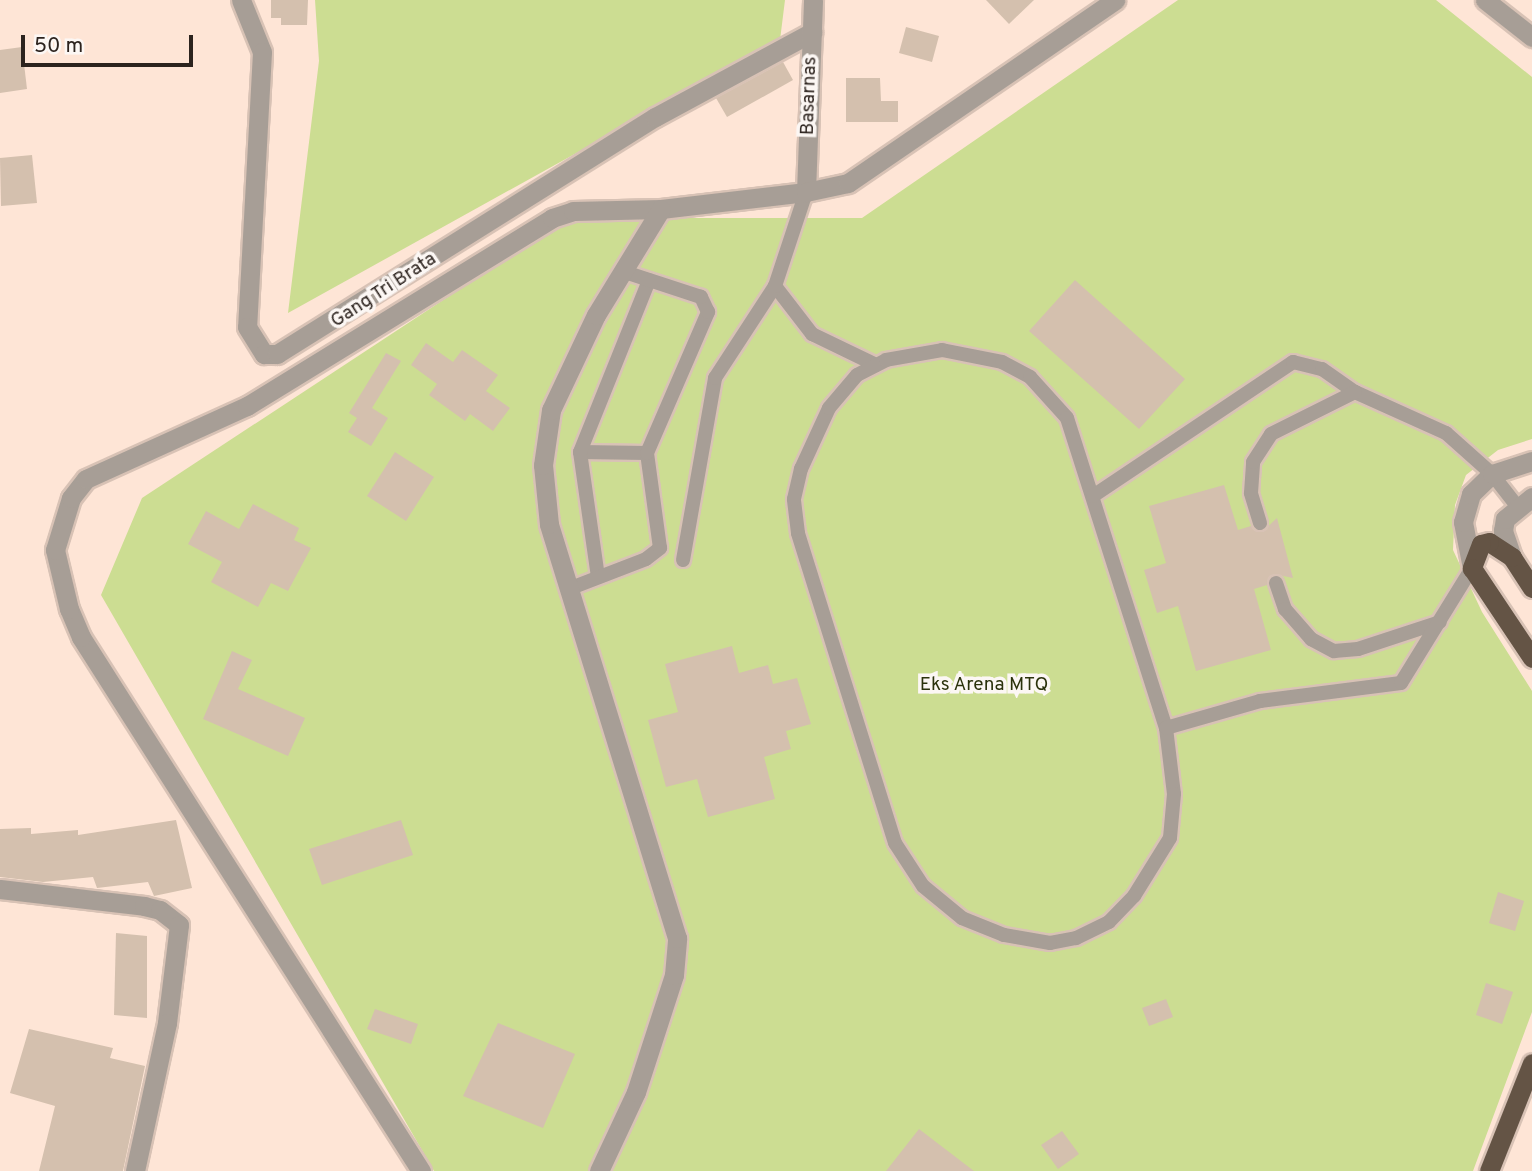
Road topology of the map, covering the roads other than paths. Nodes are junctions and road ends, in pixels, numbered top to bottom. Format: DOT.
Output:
graph roads {
  1 [pos="241,0"];
  2 [pos="813,0"];
  3 [pos="1115,0"];
  4 [pos="1485,0"];
  5 [pos="812,32"];
  6 [pos="1532,37"];
  7 [pos="806,192"];
  8 [pos="661,209"];
  9 [pos="622,271"];
  10 [pos="649,280"];
  11 [pos="775,286"];
  12 [pos="876,365"];
  13 [pos="1355,392"];
  14 [pos="580,452"];
  15 [pos="647,453"];
  16 [pos="1532,461"];
  17 [pos="1492,474"];
  18 [pos="1093,496"];
  19 [pos="1524,501"];
  20 [pos="1260,523"];
  21 [pos="1512,557"];
  22 [pos="683,561"];
  23 [pos="1472,568"];
  24 [pos="598,576"];
  25 [pos="1276,583"];
  26 [pos="571,588"];
  27 [pos="1532,588"];
  28 [pos="1440,622"];
  29 [pos="1532,658"];
  30 [pos="1166,728"];
  31 [pos="0,890"];
  32 [pos="1532,1063"];
  33 [pos="135,1171"];
  34 [pos="421,1171"];
  35 [pos="599,1171"];
  36 [pos="1489,1171"];
  1 -- 5 [label="street, Gang Tri Brata"];
  2 -- 5 [label="street, Basarnas"];
  3 -- 7 [label="street"];
  4 -- 6 [label="street"];
  5 -- 7 [label="street, Basarnas"];
  7 -- 8 [label="street"];
  7 -- 11 [label="lane"];
  8 -- 9 [label="street"];
  8 -- 34 [label="street"];
  9 -- 10 [label="lane"];
  9 -- 26 [label="street"];
  10 -- 14 [label="lane"];
  10 -- 15 [label="lane"];
  11 -- 12 [label="lane"];
  11 -- 22 [label="lane"];
  12 -- 18 [label="lane"];
  12 -- 30 [label="lane"];
  13 -- 17 [label="lane"];
  13 -- 18 [label="lane"];
  13 -- 20 [label="lane"];
  14 -- 15 [label="lane"];
  14 -- 24 [label="lane"];
  15 -- 24 [label="lane"];
  16 -- 17 [label="street"];
  17 -- 19 [label="lane"];
  17 -- 23 [label="street"];
  18 -- 30 [label="lane"];
  19 -- 21 [label="street"];
  21 -- 23 [label="highway"];
  21 -- 27 [label="highway"];
  23 -- 28 [label="lane"];
  23 -- 29 [label="highway"];
  24 -- 26 [label="lane"];
  25 -- 28 [label="lane"];
  26 -- 35 [label="street"];
  28 -- 30 [label="lane"];
  31 -- 33 [label="street"];
  32 -- 36 [label="highway"];
}
